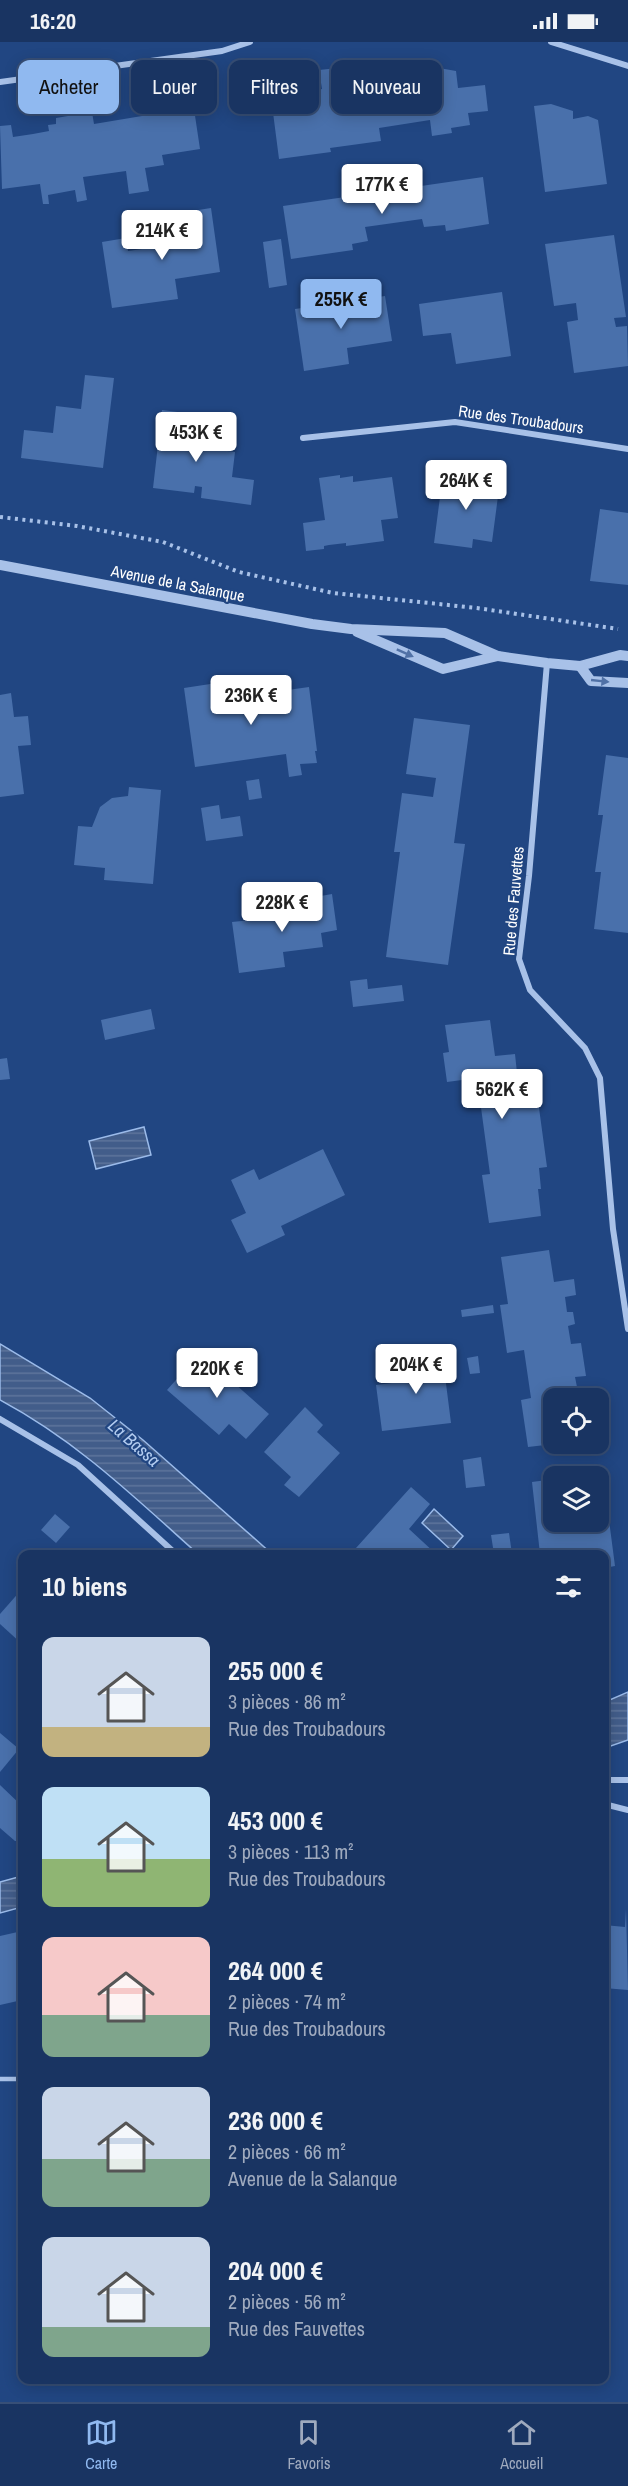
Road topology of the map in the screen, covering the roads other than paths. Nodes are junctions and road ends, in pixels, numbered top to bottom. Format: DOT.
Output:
graph roads {
  1 [pos="250,42"];
  2 [pos="551,42"];
  3 [pos="628,66"];
  4 [pos="0,82"];
  5 [pos="303,438"];
  6 [pos="628,449"];
  7 [pos="0,565"];
  8 [pos="351,629"];
  9 [pos="498,656"];
  10 [pos="628,656"];
  11 [pos="547,663"];
  12 [pos="580,666"];
  13 [pos="628,683"];
  14 [pos="628,1329"];
  15 [pos="0,1419"];
  16 [pos="172,1550"];
  17 [pos="609,1780"];
  18 [pos="628,1780"];
  19 [pos="609,1805"];
  20 [pos="628,1810"];
  21 [pos="0,2079"];
  22 [pos="18,2079"];
  1 -- 4 [label="street"];
  2 -- 3 [label="street"];
  5 -- 6 [label="street, Rue des Troubadours"];
  7 -- 8 [label="street, Avenue de la Salanque"];
  8 -- 9 [label="street, Avenue de la Salanque"];
  8 -- 9 [label="street, Avenue de la Salanque, one-way"];
  9 -- 11 [label="street, Avenue de la Salanque"];
  10 -- 12 [label="street, Avenue de la Salanque"];
  11 -- 12 [label="street, Avenue de la Salanque"];
  11 -- 14 [label="street, Rue des Fauvettes"];
  12 -- 13 [label="street, Avenue de la Salanque, one-way"];
  15 -- 16 [label="street"];
  17 -- 18 [label="street"];
  19 -- 20 [label="street"];
  21 -- 22 [label="lane"];
}
